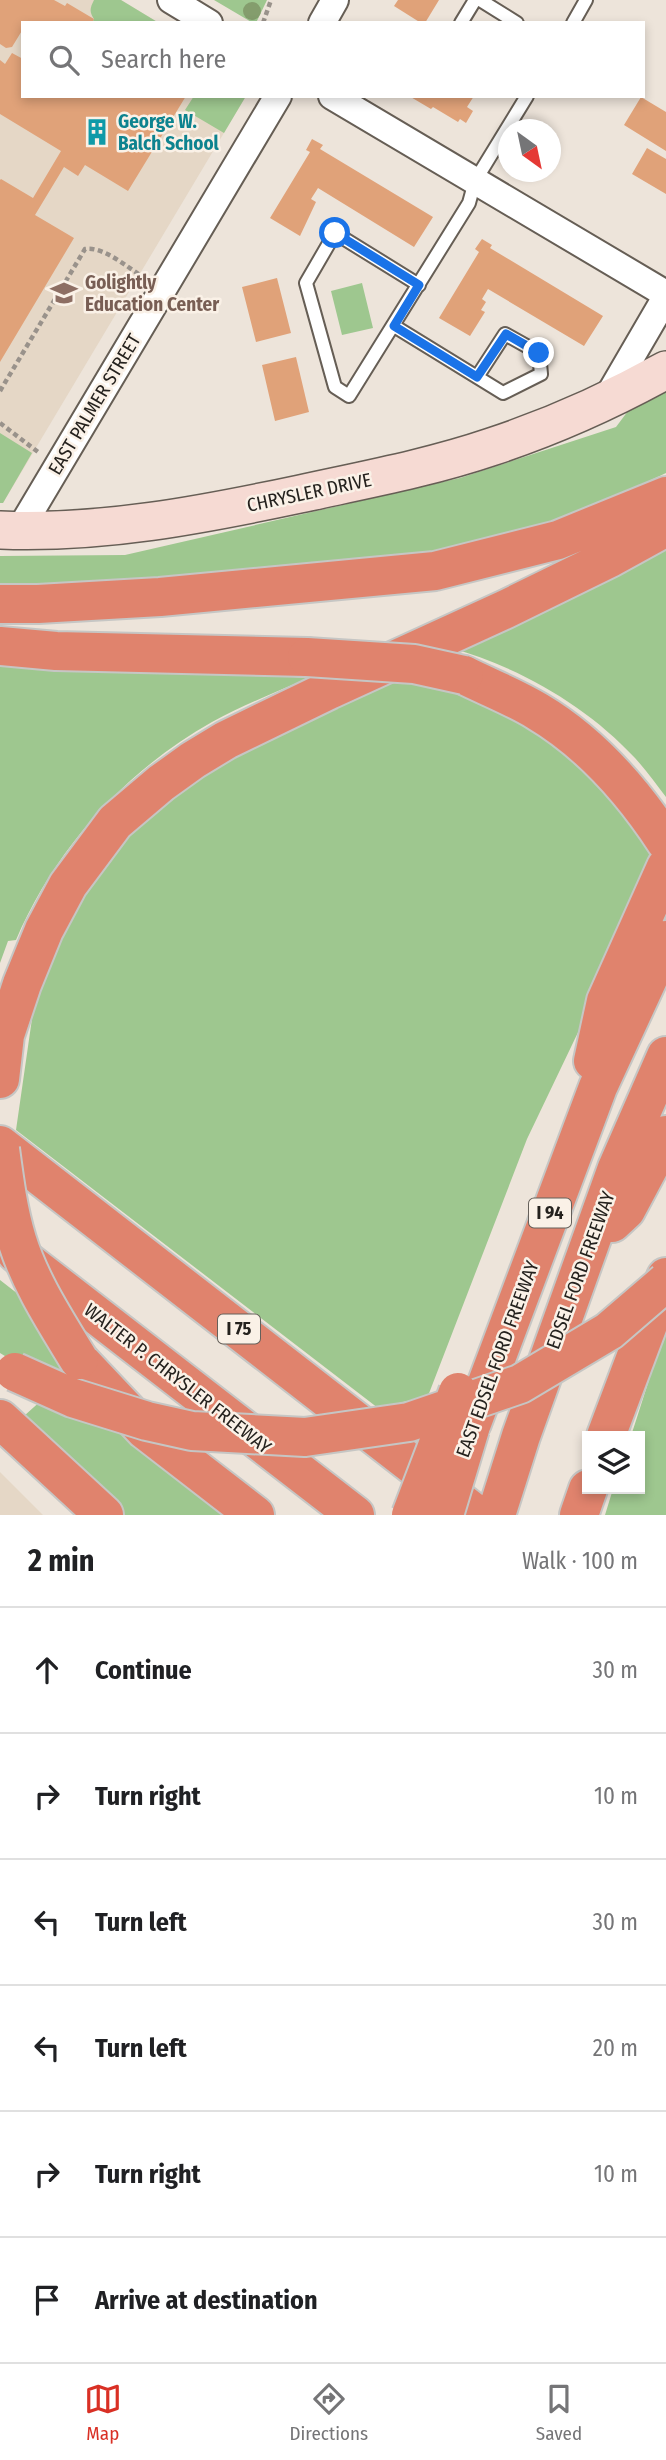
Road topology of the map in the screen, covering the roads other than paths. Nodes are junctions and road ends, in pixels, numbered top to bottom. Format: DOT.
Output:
graph roads {
  1 [pos="171,0"];
  2 [pos="335,0"];
  3 [pos="478,0"];
  4 [pos="586,0"];
  5 [pos="206,21"];
  6 [pos="323,21"];
  7 [pos="462,21"];
  8 [pos="514,21"];
  9 [pos="574,21"];
  10 [pos="277,98"];
  11 [pos="335,98"];
  12 [pos="526,98"];
  13 [pos="475,181"];
  14 [pos="419,285"];
  15 [pos="666,295"];
  16 [pos="394,326"];
  17 [pos="666,370"];
  18 [pos="477,377"];
  19 [pos="606,400"];
  20 [pos="666,496"];
  21 [pos="666,527"];
  22 [pos="9,530"];
  23 [pos="0,604"];
  24 [pos="0,646"];
  25 [pos="661,834"];
  26 [pos="666,867"];
  27 [pos="666,940"];
  28 [pos="666,1056"];
  29 [pos="0,1079"];
  30 [pos="598,1087"];
  31 [pos="666,1135"];
  32 [pos="0,1147"];
  33 [pos="0,1241"];
  34 [pos="590,1243"];
  35 [pos="666,1277"];
  36 [pos="666,1282"];
  37 [pos="502,1339"];
  38 [pos="8,1368"];
  39 [pos="0,1419"];
  40 [pos="608,1431"];
  41 [pos="586,1494"];
  42 [pos="500,1501"];
  43 [pos="104,1515"];
  44 [pos="256,1515"];
  45 [pos="355,1515"];
  46 [pos="411,1515"];
  47 [pos="444,1515"];
  48 [pos="477,1515"];
  49 [pos="579,1515"];
  1 -- 5 [label="street"];
  2 -- 6 [label="street"];
  3 -- 7 [label="lane"];
  3 -- 8 [label="lane"];
  4 -- 9 [label="lane"];
  10 -- 22 [label="street, EAST PALMER STREET"];
  11 -- 13 [label="street"];
  12 -- 13 [label="lane"];
  13 -- 14 [label="lane"];
  13 -- 15 [label="street"];
  14 -- 16 [label="lane"];
  14 -- 16 [label="lane"];
  15 -- 19 [label="street"];
  16 -- 18 [label="lane"];
  17 -- 19 [label="street"];
  18 -- 18 [label="lane"];
  19 -- 22 [label="street, CHRYSLER DRIVE"];
  20 -- 23 [label="highway"];
  21 -- 29 [label="highway"];
  24 -- 25 [label="highway, bridge"];
  26 -- 30 [label="highway"];
  27 -- 30 [label="highway, I 94"];
  28 -- 34 [label="highway, EDSEL FORD FREEWAY / I 94"];
  30 -- 37 [label="highway, EAST EDSEL FORD FREEWAY / I 94"];
  31 -- 34 [label="highway"];
  32 -- 44 [label="highway, bridge"];
  32 -- 48 [label="highway, I 75"];
  33 -- 45 [label="highway, WALTER P. CHRYSLER FREEWAY"];
  34 -- 42 [label="highway, EDSEL FORD FREEWAY / I 94"];
  35 -- 40 [label="highway"];
  36 -- 38 [label="highway, bridge"];
  37 -- 46 [label="highway, bridge"];
  37 -- 47 [label="highway, EAST EDSEL FORD FREEWAY / I 94, bridge"];
  39 -- 43 [label="highway"];
  41 -- 49 [label="highway"];
}
